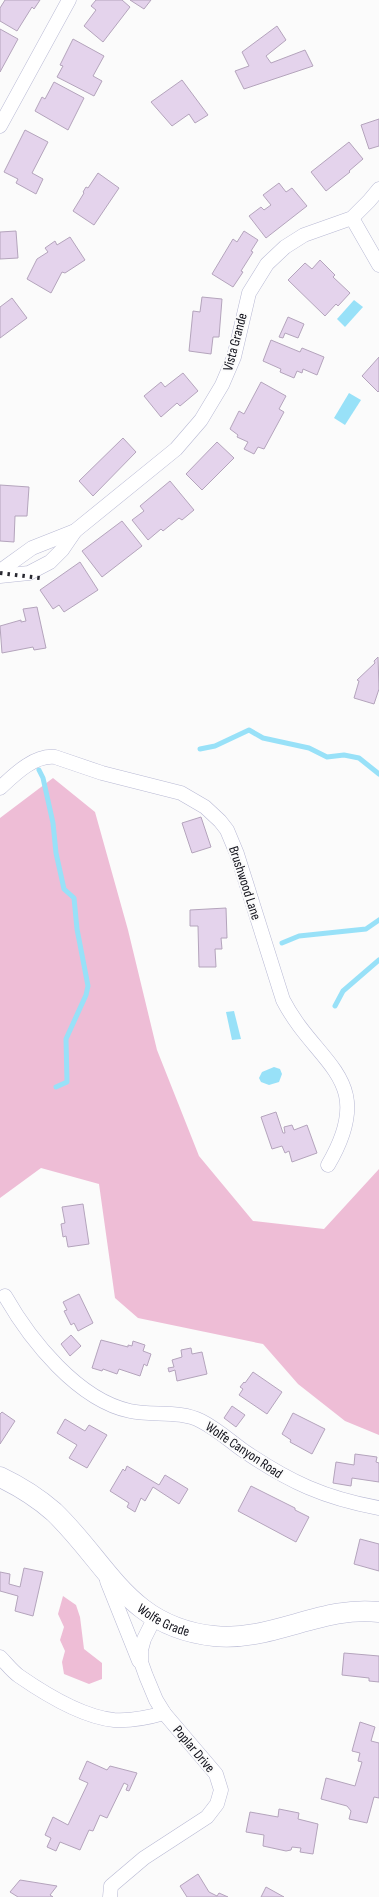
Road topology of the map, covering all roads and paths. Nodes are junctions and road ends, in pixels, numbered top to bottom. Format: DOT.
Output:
graph roads {
  1 [pos="69,0"];
  2 [pos="0,126"];
  3 [pos="379,189"];
  4 [pos="352,218"];
  5 [pos="379,265"];
  6 [pos="75,531"];
  7 [pos="0,571"];
  8 [pos="0,576"];
  9 [pos="0,788"];
  10 [pos="328,1165"];
  11 [pos="5,1296"];
  12 [pos="0,1477"];
  13 [pos="379,1508"];
  14 [pos="102,1569"];
  15 [pos="379,1612"];
  16 [pos="155,1617"];
  17 [pos="0,1657"];
  18 [pos="146,1676"];
  19 [pos="164,1713"];
  20 [pos="110,1897"];
  1 -- 2 [label="street"];
  3 -- 4 [label="street, Vista Grande"];
  4 -- 5 [label="street"];
  4 -- 6 [label="street, Vista Grande"];
  6 -- 7 [label="street, Vista Grande"];
  6 -- 8 [label="street, Vista Grande"];
  9 -- 10 [label="street, Brushwood Lane"];
  11 -- 13 [label="street, Wolfe Canyon Road"];
  12 -- 14 [label="street, Wolfe Grade"];
  14 -- 16 [label="street, Wolfe Grade"];
  14 -- 18 [label="street"];
  15 -- 16 [label="street, Wolfe Grade"];
  16 -- 18 [label="street, Poplar Drive"];
  17 -- 19 [label="street"];
  18 -- 19 [label="street, Poplar Drive"];
  19 -- 20 [label="street, Poplar Drive"];
}
